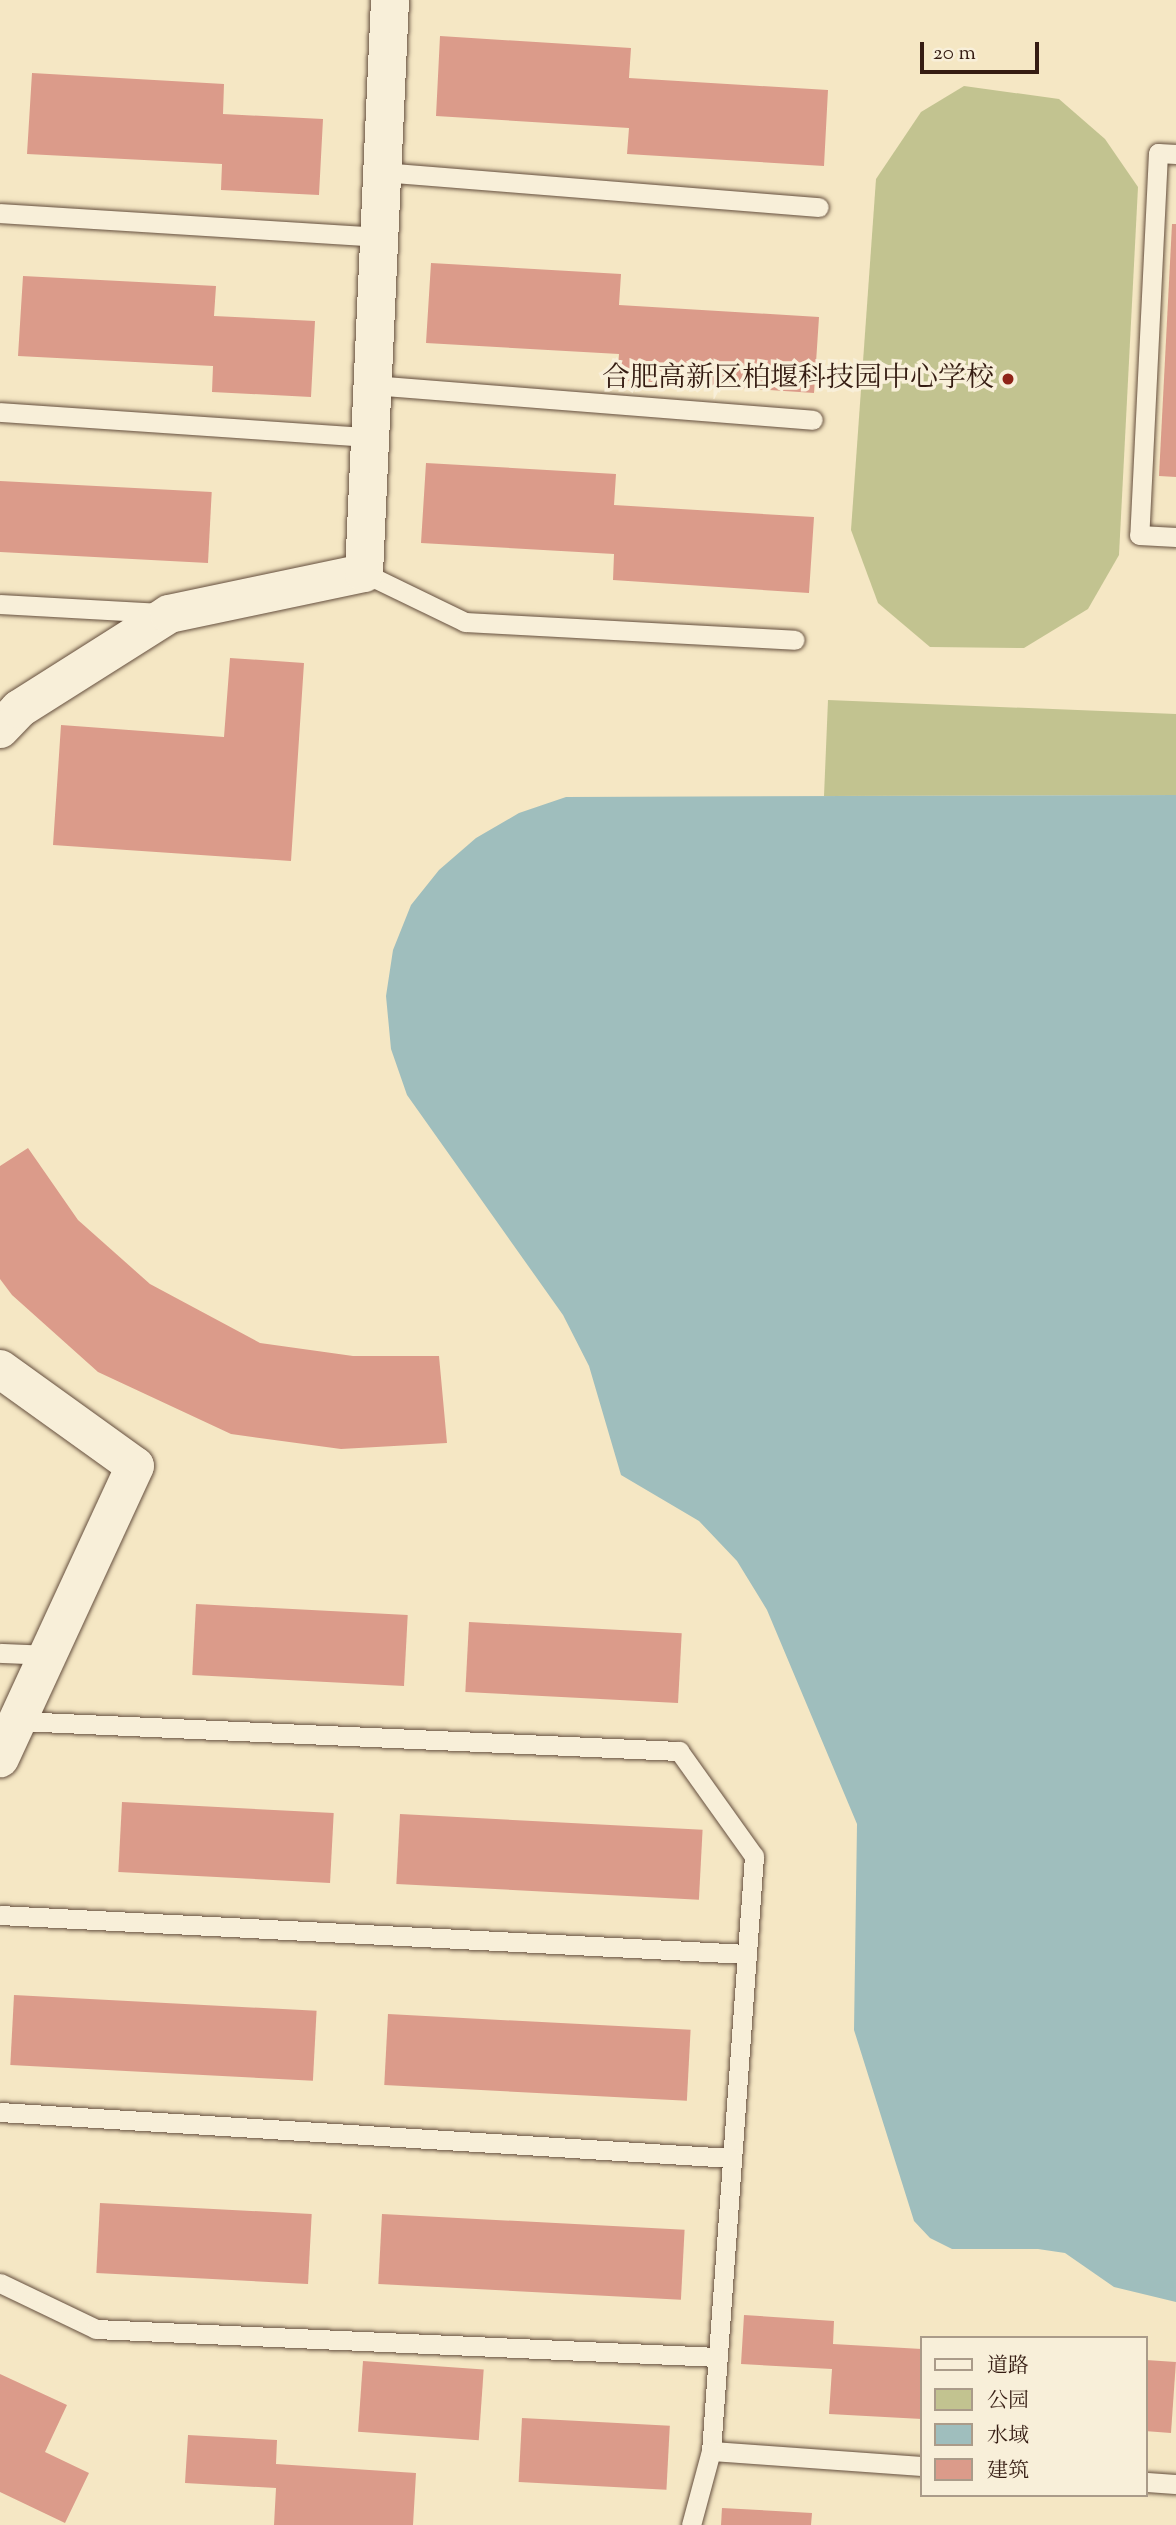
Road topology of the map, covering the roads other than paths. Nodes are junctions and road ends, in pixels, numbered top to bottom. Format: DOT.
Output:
graph roads {
  1 [pos="390,0"];
  2 [pos="1176,154"];
  3 [pos="382,172"];
  4 [pos="819,207"];
  5 [pos="0,213"];
  6 [pos="379,237"];
  7 [pos="372,385"];
  8 [pos="0,412"];
  9 [pos="813,420"];
  10 [pos="370,437"];
  11 [pos="1176,537"];
  12 [pos="364,573"];
  13 [pos="0,604"];
  14 [pos="169,614"];
  15 [pos="796,640"];
  16 [pos="0,729"];
  17 [pos="0,1369"];
  18 [pos="0,1653"];
  19 [pos="47,1655"];
  20 [pos="18,1721"];
  21 [pos="0,1758"];
  22 [pos="0,1915"];
  23 [pos="747,1954"];
  24 [pos="0,2112"];
  25 [pos="732,2158"];
  26 [pos="0,2283"];
  27 [pos="717,2357"];
  28 [pos="711,2451"];
  29 [pos="920,2466"];
  30 [pos="1148,2482"];
  31 [pos="1176,2484"];
  32 [pos="691,2525"];
  1 -- 3 [label="street"];
  2 -- 11 [label="lane"];
  3 -- 4 [label="lane"];
  3 -- 6 [label="street"];
  5 -- 6 [label="lane"];
  6 -- 7 [label="street"];
  7 -- 9 [label="lane"];
  7 -- 10 [label="street"];
  8 -- 10 [label="lane"];
  10 -- 12 [label="street"];
  12 -- 14 [label="street"];
  12 -- 15 [label="lane"];
  13 -- 14 [label="lane"];
  14 -- 16 [label="street"];
  17 -- 19 [label="street"];
  18 -- 19 [label="lane"];
  19 -- 20 [label="street"];
  20 -- 21 [label="street"];
  20 -- 23 [label="lane"];
  22 -- 23 [label="lane"];
  23 -- 25 [label="lane"];
  24 -- 25 [label="lane"];
  25 -- 27 [label="lane"];
  26 -- 27 [label="lane"];
  27 -- 28 [label="lane"];
  28 -- 29 [label="lane"];
  28 -- 32 [label="lane"];
  30 -- 31 [label="lane"];
}
